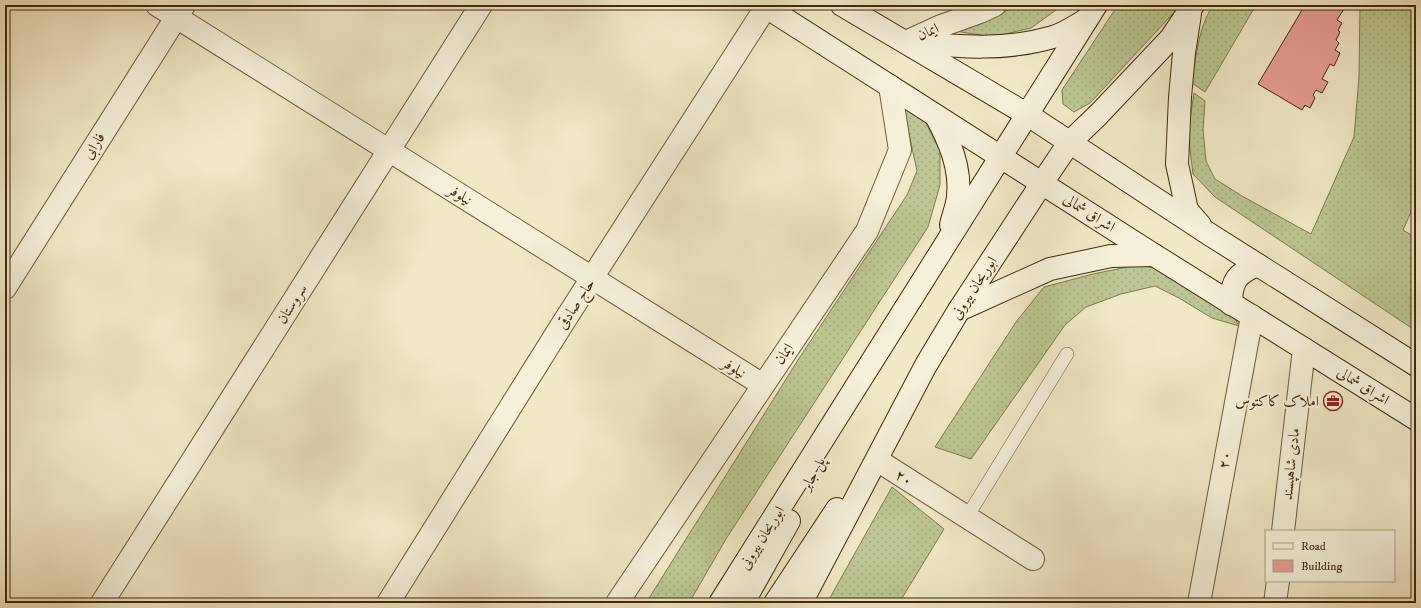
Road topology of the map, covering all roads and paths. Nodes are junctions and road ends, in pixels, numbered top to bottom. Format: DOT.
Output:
graph roads {
  1 [pos="157,5"];
  2 [pos="481,5"];
  3 [pos="842,5"];
  4 [pos="995,5"];
  5 [pos="765,6"];
  6 [pos="1192,6"];
  7 [pos="180,11"];
  8 [pos="1092,12"];
  9 [pos="906,42"];
  10 [pos="890,86"];
  11 [pos="936,115"];
  12 [pos="1028,115"];
  13 [pos="1069,143"];
  14 [pos="389,151"];
  15 [pos="1000,156"];
  16 [pos="1042,183"];
  17 [pos="1209,234"];
  18 [pos="941,252"];
  19 [pos="1154,255"];
  20 [pos="1258,265"];
  21 [pos="592,279"];
  22 [pos="5,288"];
  23 [pos="1231,304"];
  24 [pos="959,310"];
  25 [pos="1252,316"];
  26 [pos="883,346"];
  27 [pos="1304,349"];
  28 [pos="1067,354"];
  29 [pos="926,365"];
  30 [pos="1416,365"];
  31 [pos="763,385"];
  32 [pos="1416,419"];
  33 [pos="877,460"];
  34 [pos="966,517"];
  35 [pos="1284,530"];
  36 [pos="1033,559"];
  37 [pos="1278,582"];
  38 [pos="102,603"];
  39 [pos="388,603"];
  40 [pos="617,603"];
  41 [pos="720,603"];
  42 [pos="743,603"];
  43 [pos="775,603"];
  44 [pos="801,603"];
  45 [pos="1199,603"];
  46 [pos="1275,603"];
  1 -- 7 [label="main road, نیلوفر"];
  2 -- 14 [label="main road, سروستان"];
  3 -- 9 [label="main road"];
  4 -- 9 [label="main road, ایمان"];
  5 -- 10 [label="main road, اشراق شمالی"];
  5 -- 21 [label="main road, حاج صادقی"];
  6 -- 13 [label="main road, ابوریحان بیرونی"];
  6 -- 17 [label="main road"];
  7 -- 14 [label="main road, نیلوفر"];
  7 -- 22 [label="main road, فارابی"];
  8 -- 9 [label="main road"];
  8 -- 12 [label="main road, ابوریحان بیرونی"];
  9 -- 12 [label="main road"];
  10 -- 11 [label="main road, اشراق شمالی"];
  10 -- 31 [label="main road, ایمان"];
  11 -- 15 [label="main road, اشراق شمالی"];
  11 -- 18 [label="main road"];
  12 -- 13 [label="main road"];
  12 -- 15 [label="main road, ابوریحان بیرونی"];
  13 -- 16 [label="main road, ابوریحان بیرونی"];
  13 -- 17 [label="main road"];
  14 -- 21 [label="main road, نیلوفر"];
  14 -- 38 [label="main road, سروستان"];
  15 -- 16 [label="main road, اشراق شمالی"];
  15 -- 18 [label="main road, ابوریحان بیرونی"];
  16 -- 19 [label="main road, اشراق شمالی"];
  16 -- 24 [label="main road, ابوریحان بیرونی"];
  17 -- 20 [label="main road"];
  18 -- 26 [label="main road, ابوریحان بیرونی"];
  19 -- 23 [label="main road, اشراق شمالی"];
  19 -- 24 [label="main road"];
  20 -- 23 [label="main road"];
  20 -- 30 [label="main road"];
  21 -- 31 [label="main road, نیلوفر"];
  21 -- 39 [label="main road, حاج صادقی"];
  23 -- 25 [label="main road, اشراق شمالی"];
  24 -- 29 [label="main road, ابوریحان بیرونی"];
  25 -- 27 [label="main road, اشراق شمالی"];
  25 -- 45 [label="main road, ۲۰"];
  26 -- 41 [label="main road, ابوریحان بیرونی"];
  26 -- 42 [label="main road, پل جابر"];
  27 -- 32 [label="main road, اشراق شمالی"];
  27 -- 35 [label="main road, مادی شاهپسند"];
  28 -- 34 [label="lane"];
  29 -- 33 [label="main road, ابوریحان بیرونی"];
  29 -- 43 [label="main road"];
  31 -- 40 [label="main road, ایمان"];
  33 -- 34 [label="main road, ۲۰"];
  33 -- 44 [label="main road, ابوریحان بیرونی"];
  34 -- 36 [label="main road, ۲۰"];
  37 -- 46 [label="main road"];
}
